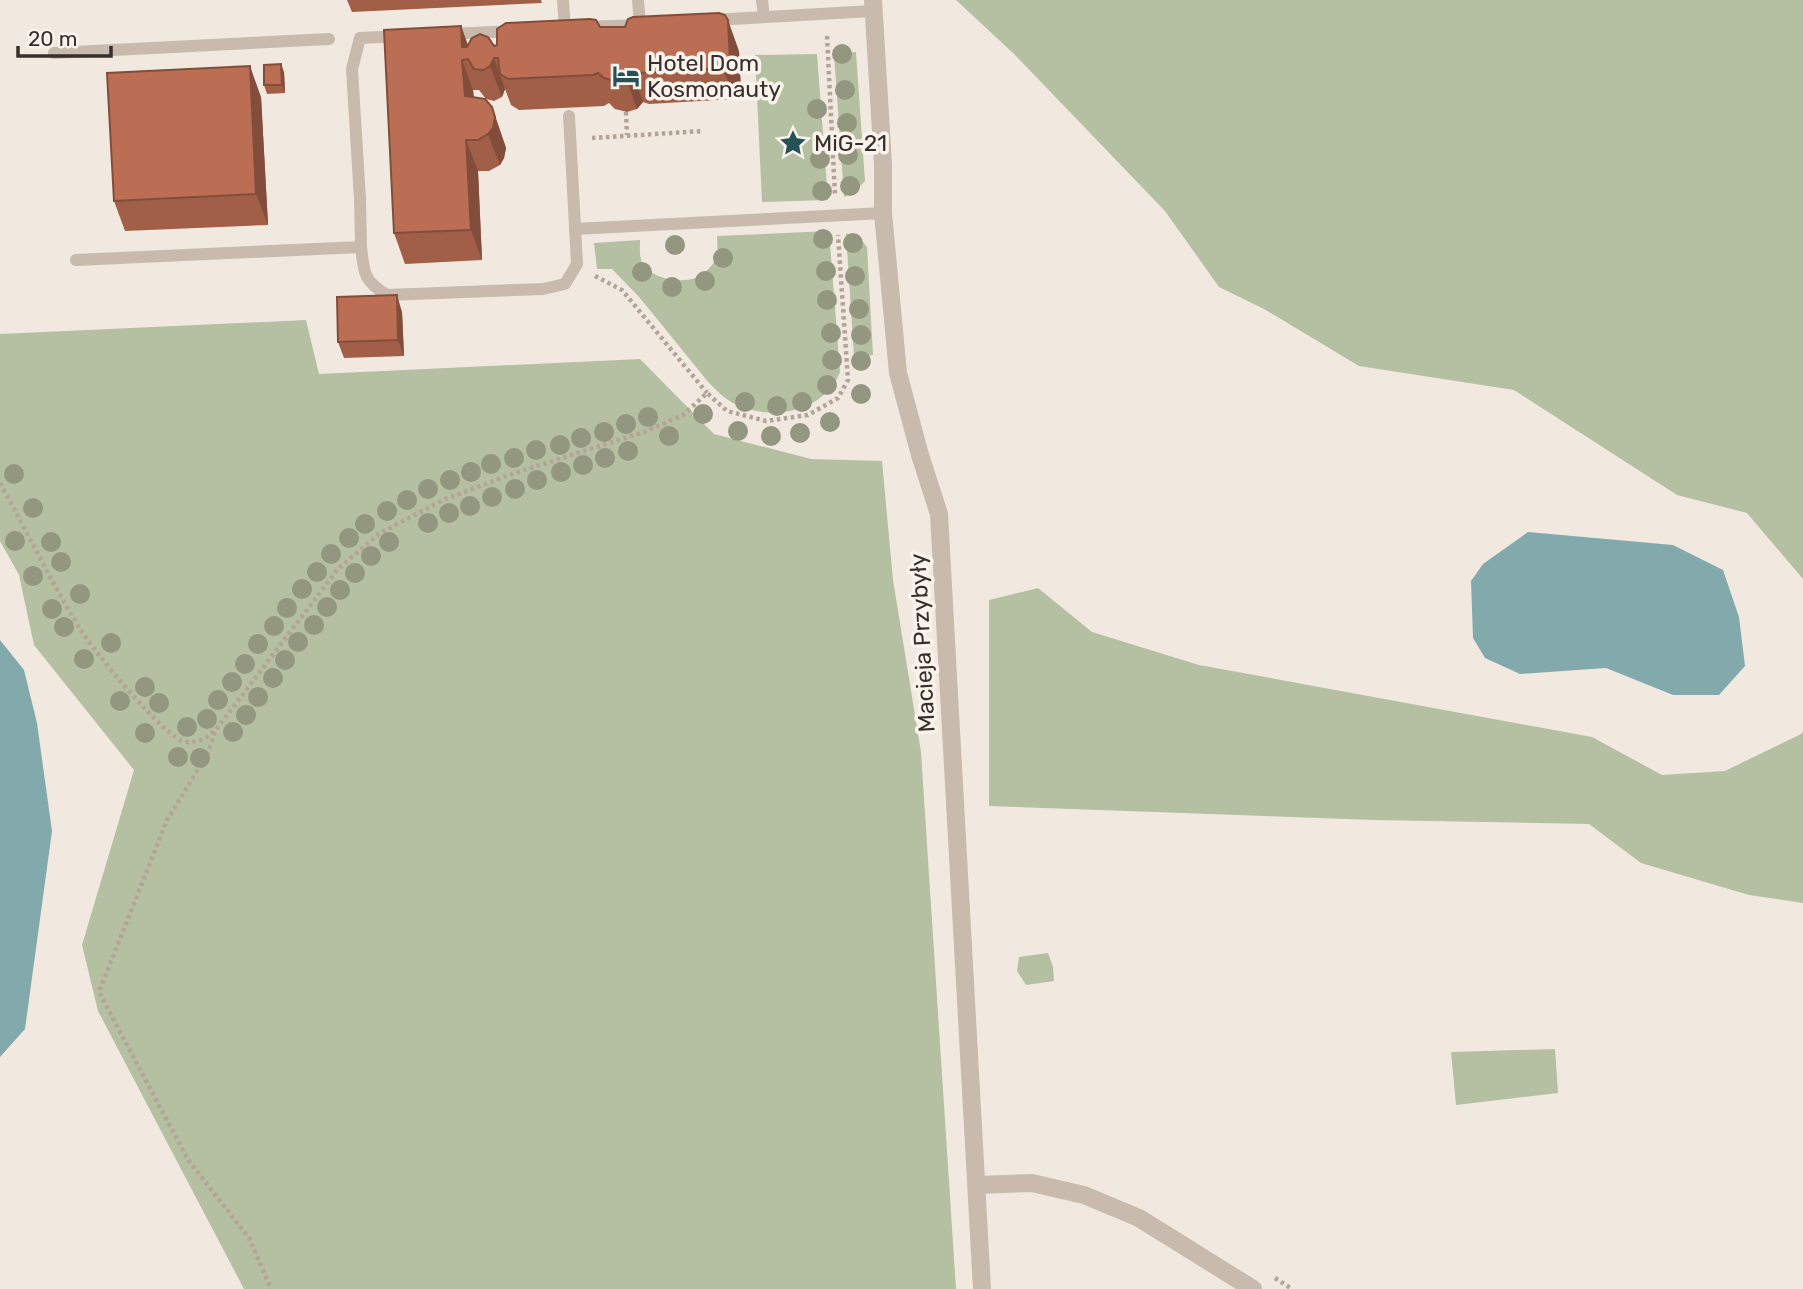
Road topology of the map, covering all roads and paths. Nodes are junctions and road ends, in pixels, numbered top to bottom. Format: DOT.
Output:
graph roads {
  1 [pos="563,0"];
  2 [pos="638,0"];
  3 [pos="762,0"];
  4 [pos="873,6"];
  5 [pos="826,14"];
  6 [pos="764,18"];
  7 [pos="695,22"];
  8 [pos="653,24"];
  9 [pos="640,25"];
  10 [pos="529,30"];
  11 [pos="438,34"];
  12 [pos="412,35"];
  13 [pos="329,39"];
  14 [pos="54,53"];
  15 [pos="626,112"];
  16 [pos="569,116"];
  17 [pos="703,131"];
  18 [pos="627,135"];
  19 [pos="570,139"];
  20 [pos="883,213"];
  21 [pos="836,214"];
  22 [pos="575,229"];
  23 [pos="361,247"];
  24 [pos="76,260"];
  25 [pos="577,264"];
  26 [pos="707,393"];
  27 [pos="0,483"];
  28 [pos="215,731"];
  29 [pos="976,1185"];
  30 [pos="271,1289"];
  31 [pos="982,1289"];
  32 [pos="1253,1289"];
  1 -- 9 [label="lane"];
  2 -- 9 [label="lane"];
  3 -- 6 [label="lane"];
  4 -- 5 [label="lane"];
  4 -- 20 [label="street, Macieja Przybyły"];
  5 -- 6 [label="lane"];
  5 -- 21 [label="path"];
  6 -- 7 [label="lane"];
  8 -- 9 [label="lane"];
  10 -- 11 [label="lane"];
  12 -- 23 [label="lane"];
  13 -- 14 [label="lane"];
  15 -- 18 [label="path"];
  16 -- 19 [label="lane"];
  17 -- 18 [label="path"];
  18 -- 19 [label="path"];
  19 -- 22 [label="lane"];
  20 -- 21 [label="lane"];
  20 -- 29 [label="street, Macieja Przybyły"];
  21 -- 22 [label="lane"];
  21 -- 26 [label="path"];
  22 -- 25 [label="lane"];
  23 -- 24 [label="lane"];
  23 -- 25 [label="lane"];
  25 -- 26 [label="path"];
  26 -- 28 [label="path"];
  27 -- 28 [label="path"];
  28 -- 30 [label="path"];
  29 -- 31 [label="street, Macieja Przybyły"];
  29 -- 32 [label="street"];
}
